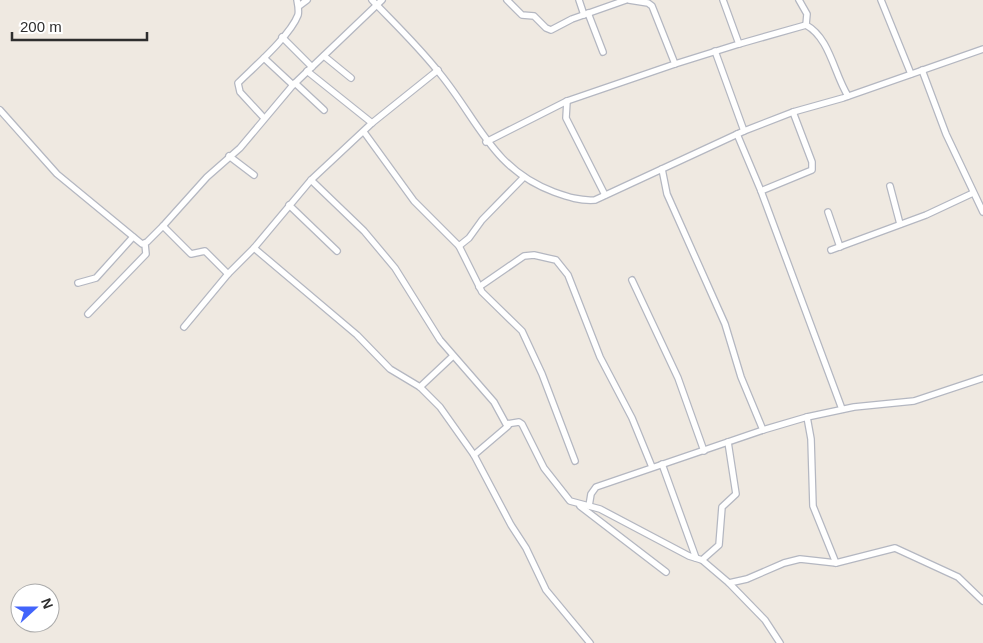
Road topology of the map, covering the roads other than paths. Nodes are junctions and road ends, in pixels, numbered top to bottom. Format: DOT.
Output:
graph roads {
  1 [pos="307,0"];
  2 [pos="382,0"];
  3 [pos="507,0"];
  4 [pos="579,0"];
  5 [pos="627,0"];
  6 [pos="723,0"];
  7 [pos="799,0"];
  8 [pos="881,0"];
  9 [pos="374,2"];
  10 [pos="298,3"];
  11 [pos="586,14"];
  12 [pos="806,25"];
  13 [pos="282,37"];
  14 [pos="739,44"];
  15 [pos="983,49"];
  16 [pos="715,51"];
  17 [pos="603,52"];
  18 [pos="324,56"];
  19 [pos="264,58"];
  20 [pos="675,64"];
  21 [pos="310,69"];
  22 [pos="438,70"];
  23 [pos="922,70"];
  24 [pos="911,74"];
  25 [pos="351,78"];
  26 [pos="294,84"];
  27 [pos="848,96"];
  28 [pos="567,101"];
  29 [pos="0,110"];
  30 [pos="324,110"];
  31 [pos="793,112"];
  32 [pos="264,118"];
  33 [pos="372,123"];
  34 [pos="744,131"];
  35 [pos="364,132"];
  36 [pos="737,134"];
  37 [pos="486,142"];
  38 [pos="230,156"];
  39 [pos="662,169"];
  40 [pos="254,174"];
  41 [pos="524,177"];
  42 [pos="311,180"];
  43 [pos="890,186"];
  44 [pos="761,191"];
  45 [pos="973,193"];
  46 [pos="605,195"];
  47 [pos="288,205"];
  48 [pos="828,212"];
  49 [pos="983,212"];
  50 [pos="900,224"];
  51 [pos="163,226"];
  52 [pos="133,237"];
  53 [pos="145,244"];
  54 [pos="459,246"];
  55 [pos="840,247"];
  56 [pos="254,248"];
  57 [pos="831,250"];
  58 [pos="336,251"];
  59 [pos="228,274"];
  60 [pos="632,280"];
  61 [pos="78,284"];
  62 [pos="479,287"];
  63 [pos="88,314"];
  64 [pos="184,327"];
  65 [pos="453,356"];
  66 [pos="983,378"];
  67 [pos="420,387"];
  68 [pos="842,409"];
  69 [pos="807,417"];
  70 [pos="508,426"];
  71 [pos="763,430"];
  72 [pos="728,442"];
  73 [pos="704,451"];
  74 [pos="474,454"];
  75 [pos="575,462"];
  76 [pos="662,464"];
  77 [pos="652,467"];
  78 [pos="578,505"];
  79 [pos="590,506"];
  80 [pos="699,559"];
  81 [pos="836,563"];
  82 [pos="666,572"];
  83 [pos="729,583"];
  84 [pos="983,601"];
  85 [pos="590,643"];
  86 [pos="780,643"];
  1 -- 10 [label="street"];
  2 -- 9 [label="street"];
  3 -- 11 [label="street"];
  4 -- 11 [label="street"];
  5 -- 11 [label="street"];
  5 -- 20 [label="street"];
  6 -- 14 [label="street"];
  7 -- 12 [label="street"];
  8 -- 24 [label="street"];
  9 -- 18 [label="street"];
  9 -- 22 [label="street"];
  10 -- 13 [label="street"];
  11 -- 17 [label="street"];
  12 -- 14 [label="street"];
  12 -- 27 [label="street"];
  13 -- 19 [label="street"];
  13 -- 21 [label="street"];
  14 -- 16 [label="street"];
  15 -- 23 [label="street"];
  16 -- 20 [label="street"];
  16 -- 34 [label="street"];
  18 -- 21 [label="street"];
  18 -- 25 [label="street"];
  19 -- 26 [label="street"];
  19 -- 32 [label="street"];
  20 -- 28 [label="street"];
  21 -- 26 [label="street"];
  21 -- 33 [label="street"];
  22 -- 33 [label="street"];
  22 -- 37 [label="street"];
  23 -- 24 [label="street"];
  23 -- 45 [label="street"];
  24 -- 27 [label="street"];
  26 -- 30 [label="street"];
  26 -- 32 [label="street"];
  27 -- 31 [label="street"];
  28 -- 37 [label="street"];
  28 -- 46 [label="street"];
  29 -- 52 [label="street"];
  31 -- 34 [label="street"];
  31 -- 44 [label="street"];
  32 -- 38 [label="street"];
  33 -- 35 [label="street"];
  34 -- 36 [label="street"];
  35 -- 42 [label="street"];
  35 -- 54 [label="street"];
  36 -- 39 [label="street"];
  36 -- 44 [label="street"];
  37 -- 41 [label="street"];
  38 -- 40 [label="street"];
  38 -- 51 [label="street"];
  39 -- 46 [label="street"];
  39 -- 71 [label="street"];
  41 -- 46 [label="street"];
  41 -- 54 [label="street"];
  42 -- 47 [label="street"];
  42 -- 65 [label="street"];
  43 -- 50 [label="street"];
  44 -- 68 [label="street"];
  45 -- 49 [label="street"];
  45 -- 50 [label="street"];
  47 -- 56 [label="street"];
  47 -- 58 [label="street"];
  48 -- 55 [label="street"];
  50 -- 55 [label="street"];
  51 -- 53 [label="street"];
  51 -- 59 [label="street"];
  52 -- 53 [label="street"];
  52 -- 61 [label="street"];
  53 -- 63 [label="street"];
  54 -- 62 [label="street"];
  55 -- 57 [label="street"];
  56 -- 59 [label="street"];
  56 -- 67 [label="street"];
  59 -- 64 [label="street"];
  60 -- 73 [label="street"];
  62 -- 75 [label="street"];
  62 -- 77 [label="street"];
  65 -- 67 [label="street"];
  65 -- 70 [label="street"];
  66 -- 68 [label="street"];
  67 -- 74 [label="street"];
  68 -- 69 [label="street"];
  69 -- 71 [label="street"];
  69 -- 81 [label="street"];
  70 -- 74 [label="street"];
  70 -- 78 [label="street"];
  71 -- 72 [label="street"];
  72 -- 73 [label="street"];
  72 -- 80 [label="street"];
  73 -- 76 [label="street"];
  74 -- 85 [label="street"];
  76 -- 77 [label="street"];
  76 -- 80 [label="street"];
  77 -- 79 [label="street"];
  78 -- 79 [label="street"];
  78 -- 82 [label="street"];
  79 -- 80 [label="street"];
  80 -- 83 [label="street"];
  81 -- 83 [label="street"];
  81 -- 84 [label="street"];
  83 -- 86 [label="street"];
}
